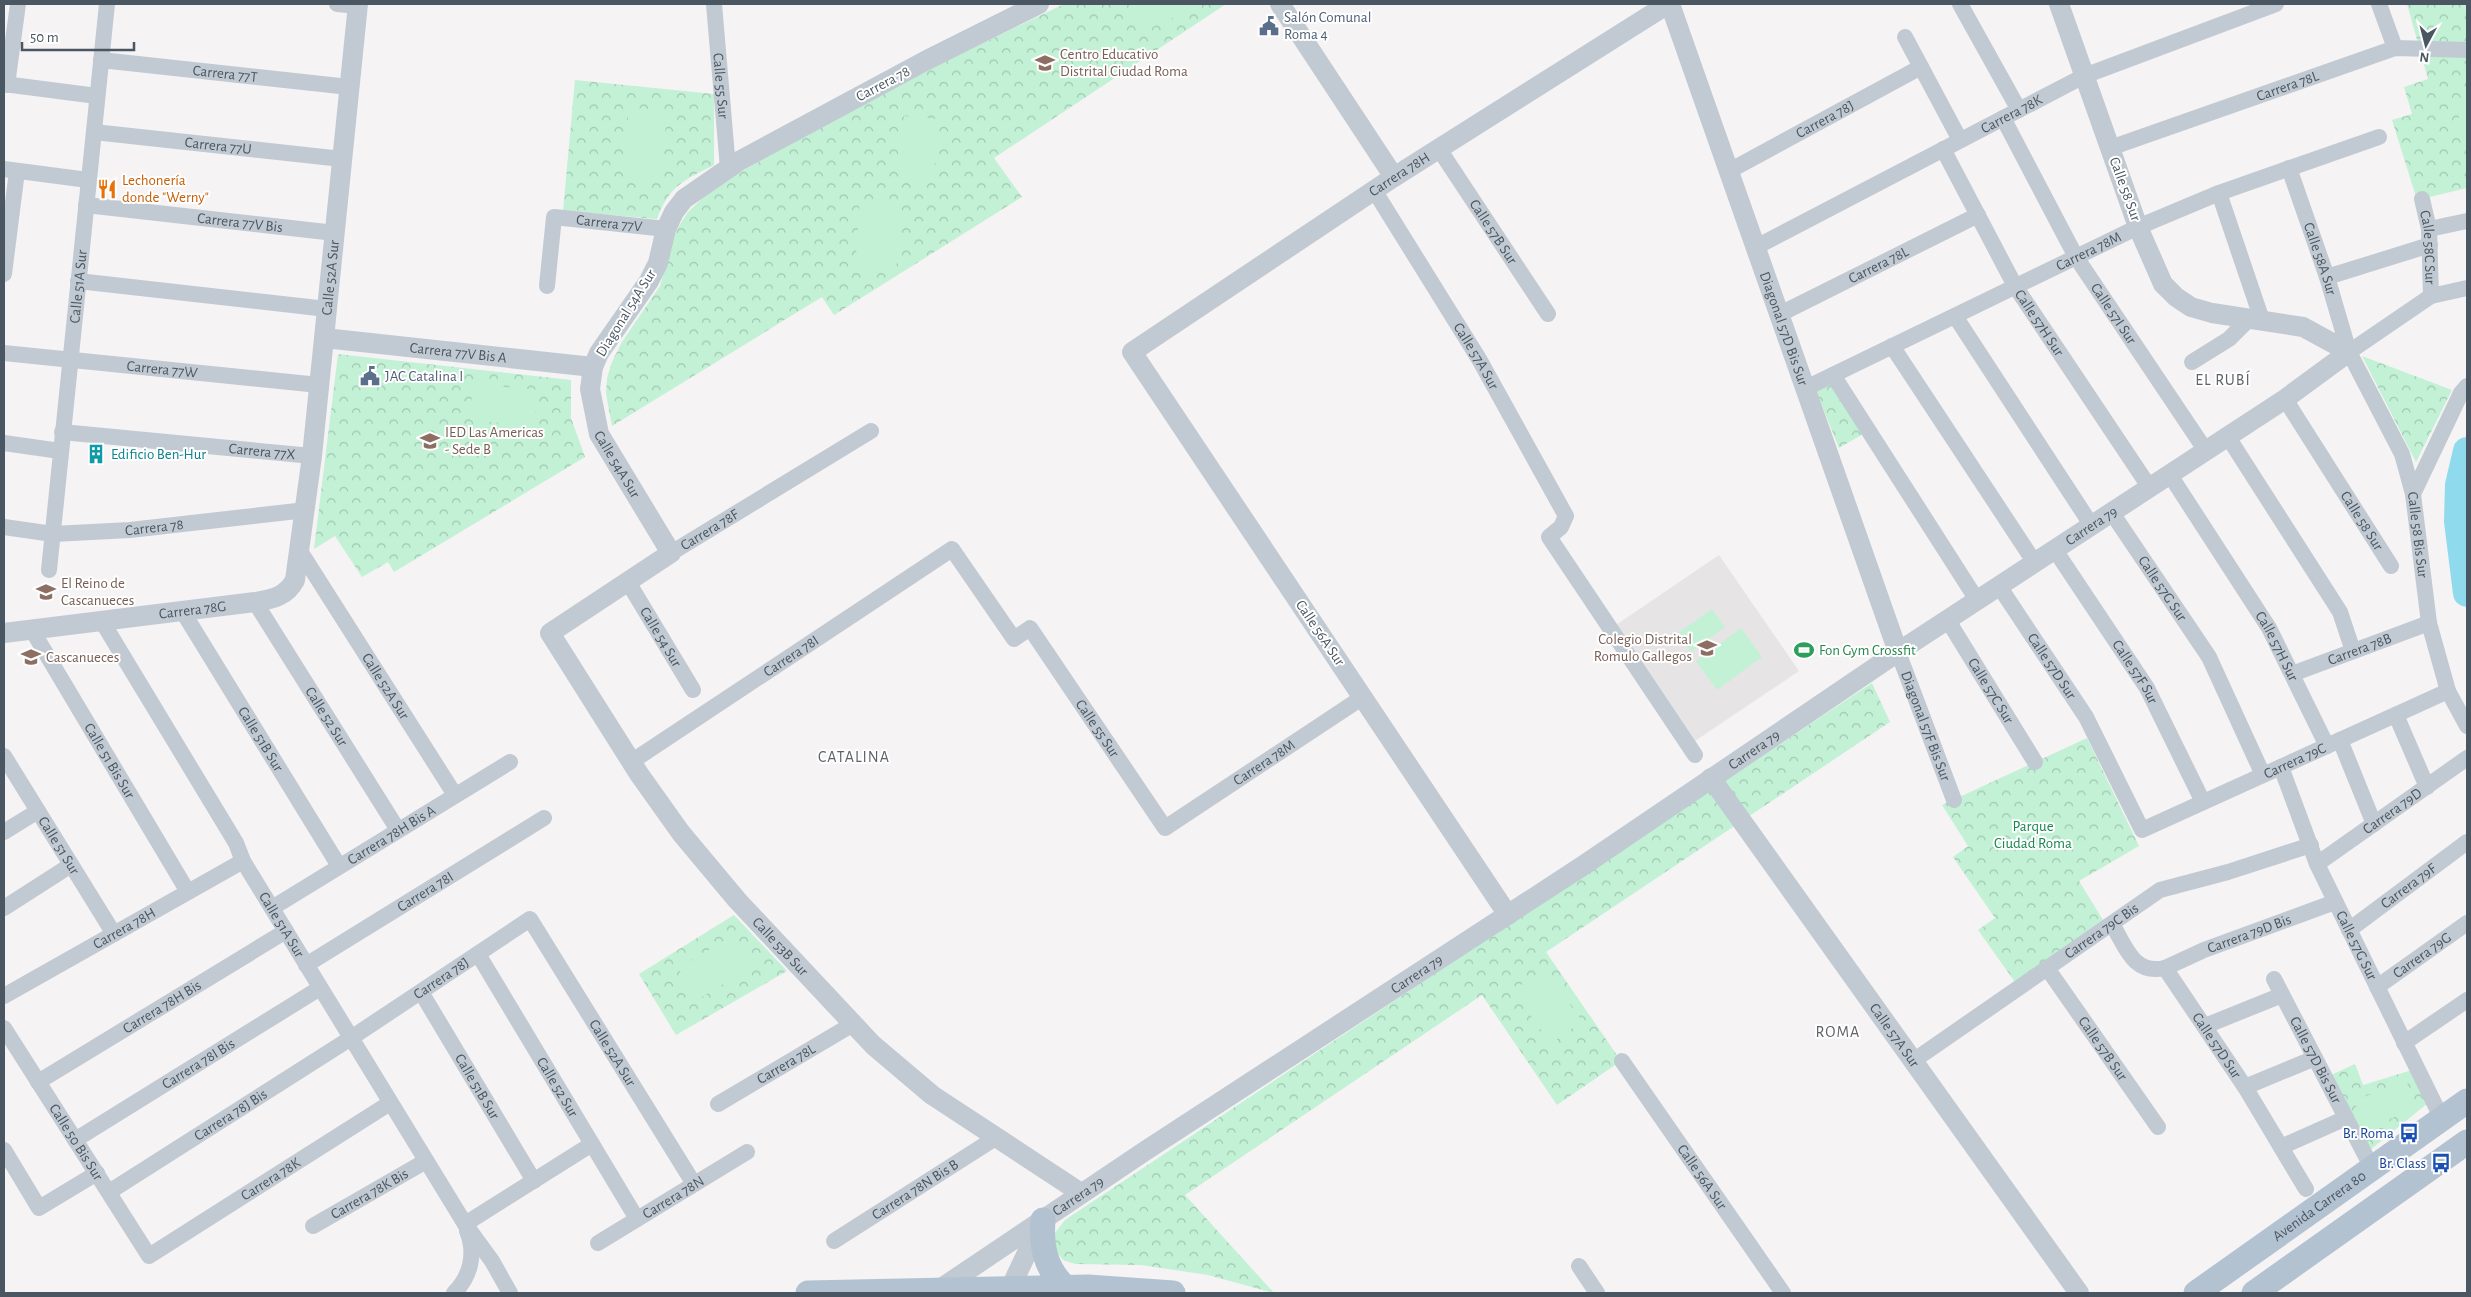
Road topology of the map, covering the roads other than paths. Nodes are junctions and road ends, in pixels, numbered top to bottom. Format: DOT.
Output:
graph roads {
  1 [pos="18,4"];
  2 [pos="107,4"];
  3 [pos="337,4"];
  4 [pos="714,4"];
  5 [pos="1039,4"];
  6 [pos="1280,4"];
  7 [pos="1669,4"];
  8 [pos="1960,4"];
  9 [pos="2059,4"];
  10 [pos="2276,4"];
  11 [pos="2379,4"];
  12 [pos="358,5"];
  13 [pos="2240,10"];
  14 [pos="1904,37"];
  15 [pos="2395,48"];
  16 [pos="2467,50"];
  17 [pos="101,60"];
  18 [pos="1921,67"];
  19 [pos="2084,76"];
  20 [pos="6,84"];
  21 [pos="349,87"];
  22 [pos="97,96"];
  23 [pos="2019,110"];
  24 [pos="2003,118"];
  25 [pos="94,132"];
  26 [pos="2379,137"];
  27 [pos="1960,140"];
  28 [pos="1439,148"];
  29 [pos="2110,148"];
  30 [pos="1943,149"];
  31 [pos="342,158"];
  32 [pos="728,168"];
  33 [pos="2289,168"];
  34 [pos="10,170"];
  35 [pos="1729,171"];
  36 [pos="1394,177"];
  37 [pos="88,180"];
  38 [pos="1374,190"];
  39 [pos="2219,192"];
  40 [pos="2422,199"];
  41 [pos="86,205"];
  42 [pos="1978,215"];
  43 [pos="2467,221"];
  44 [pos="2138,227"];
  45 [pos="666,229"];
  46 [pos="335,233"];
  47 [pos="2429,237"];
  48 [pos="1756,247"];
  49 [pos="2076,257"];
  50 [pos="4,274"];
  51 [pos="2327,277"];
  52 [pos="78,281"];
  53 [pos="547,286"];
  54 [pos="2015,286"];
  55 [pos="2464,293"];
  56 [pos="2432,296"];
  57 [pos="327,309"];
  58 [pos="1548,314"];
  59 [pos="1780,314"];
  60 [pos="1955,316"];
  61 [pos="2255,320"];
  62 [pos="324,338"];
  63 [pos="1892,346"];
  64 [pos="1132,352"];
  65 [pos="2349,352"];
  66 [pos="4,353"];
  67 [pos="70,360"];
  68 [pos="2192,362"];
  69 [pos="593,367"];
  70 [pos="1833,375"];
  71 [pos="319,385"];
  72 [pos="2467,386"];
  73 [pos="1806,388"];
  74 [pos="2285,399"];
  75 [pos="871,431"];
  76 [pos="62,432"];
  77 [pos="2228,436"];
  78 [pos="4,443"];
  79 [pos="60,451"];
  80 [pos="2206,451"];
  81 [pos="312,456"];
  82 [pos="2170,475"];
  83 [pos="2150,488"];
  84 [pos="2413,494"];
  85 [pos="306,510"];
  86 [pos="2112,513"];
  87 [pos="2092,526"];
  88 [pos="4,527"];
  89 [pos="53,534"];
  90 [pos="2055,550"];
  91 [pos="300,551"];
  92 [pos="671,553"];
  93 [pos="2035,563"];
  94 [pos="2390,566"];
  95 [pos="50,570"];
  96 [pos="628,582"];
  97 [pos="1999,586"];
  98 [pos="290,590"];
  99 [pos="1977,600"];
  100 [pos="255,602"];
  101 [pos="183,612"];
  102 [pos="1947,619"];
  103 [pos="104,623"];
  104 [pos="2429,624"];
  105 [pos="1030,628"];
  106 [pos="32,630"];
  107 [pos="4,634"];
  108 [pos="550,634"];
  109 [pos="2353,651"];
  110 [pos="1898,652"];
  111 [pos="2292,674"];
  112 [pos="693,690"];
  113 [pos="2448,691"];
  114 [pos="1363,698"];
  115 [pos="2396,715"];
  116 [pos="2467,726"];
  117 [pos="2333,743"];
  118 [pos="1694,755"];
  119 [pos="4,756"];
  120 [pos="2467,758"];
  121 [pos="510,762"];
  122 [pos="631,762"];
  123 [pos="2035,762"];
  124 [pos="2281,767"];
  125 [pos="2263,775"];
  126 [pos="1711,778"];
  127 [pos="2427,787"];
  128 [pos="455,796"];
  129 [pos="1954,800"];
  130 [pos="2203,802"];
  131 [pos="38,811"];
  132 [pos="544,818"];
  133 [pos="2374,824"];
  134 [pos="1165,828"];
  135 [pos="398,830"];
  136 [pos="2142,830"];
  137 [pos="4,832"];
  138 [pos="2467,842"];
  139 [pos="2311,845"];
  140 [pos="243,861"];
  141 [pos="2317,864"];
  142 [pos="71,865"];
  143 [pos="339,866"];
  144 [pos="188,892"];
  145 [pos="2336,902"];
  146 [pos="4,908"];
  147 [pos="272,908"];
  148 [pos="1508,915"];
  149 [pos="530,919"];
  150 [pos="2467,923"];
  151 [pos="2112,924"];
  152 [pos="2349,930"];
  153 [pos="286,931"];
  154 [pos="114,934"];
  155 [pos="478,954"];
  156 [pos="306,965"];
  157 [pos="2047,968"];
  158 [pos="2165,968"];
  159 [pos="2274,979"];
  160 [pos="320,988"];
  161 [pos="2377,988"];
  162 [pos="421,992"];
  163 [pos="2282,995"];
  164 [pos="4,996"];
  165 [pos="2467,1000"];
  166 [pos="853,1024"];
  167 [pos="2205,1026"];
  168 [pos="4,1028"];
  169 [pos="351,1038"];
  170 [pos="2404,1043"];
  171 [pos="2315,1058"];
  172 [pos="1622,1061"];
  173 [pos="1913,1061"];
  174 [pos="38,1082"];
  175 [pos="2245,1087"];
  176 [pos="2467,1100"];
  177 [pos="390,1103"];
  178 [pos="718,1104"];
  179 [pos="2346,1118"];
  180 [pos="2442,1119"];
  181 [pos="2158,1128"];
  182 [pos="996,1137"];
  183 [pos="75,1140"];
  184 [pos="592,1144"];
  185 [pos="2281,1147"];
  186 [pos="2465,1149"];
  187 [pos="4,1150"];
  188 [pos="747,1152"];
  189 [pos="426,1161"];
  190 [pos="2372,1168"];
  191 [pos="96,1173"];
  192 [pos="534,1181"];
  193 [pos="694,1184"];
  194 [pos="2306,1189"];
  195 [pos="108,1192"];
  196 [pos="1082,1193"];
  197 [pos="637,1219"];
  198 [pos="1043,1220"];
  199 [pos="465,1224"];
  200 [pos="313,1226"];
  201 [pos="834,1241"];
  202 [pos="598,1243"];
  203 [pos="149,1256"];
  204 [pos="1579,1266"];
  205 [pos="1066,1288"];
  206 [pos="937,1290"];
  207 [pos="1010,1291"];
  208 [pos="1593,1292"];
  209 [pos="2257,1292"];
  210 [pos="454,1293"];
  211 [pos="510,1293"];
  212 [pos="808,1293"];
  213 [pos="1173,1293"];
  214 [pos="1783,1293"];
  215 [pos="2079,1293"];
  216 [pos="2196,1293"];
  1 -- 20 [label="street"];
  2 -- 17 [label="street, Calle 51A Sur"];
  3 -- 12 [label="street"];
  4 -- 32 [label="street, Calle 55 Sur"];
  5 -- 32 [label="street, Carrera 78"];
  6 -- 36 [label="street"];
  7 -- 28 [label="street, Carrera 78H"];
  7 -- 35 [label="street, Diagonal 57D Bis Sur"];
  8 -- 23 [label="street"];
  9 -- 19 [label="street, Calle 58 Sur"];
  10 -- 13 [label="street, Carrera 78K"];
  11 -- 15 [label="street"];
  12 -- 21 [label="street, Calle 52A Sur"];
  13 -- 19 [label="street, Carrera 78K"];
  14 -- 18 [label="street"];
  15 -- 16 [label="street, Carrera 78L"];
  15 -- 29 [label="street, Carrera 78L"];
  17 -- 21 [label="street, Carrera 77T"];
  17 -- 22 [label="street, Calle 51A Sur"];
  18 -- 27 [label="street"];
  18 -- 35 [label="street, Carrera 78J"];
  19 -- 23 [label="street, Carrera 78K"];
  19 -- 29 [label="street, Calle 58 Sur"];
  20 -- 22 [label="street"];
  21 -- 31 [label="street, Calle 52A Sur"];
  22 -- 25 [label="street, Calle 51A Sur"];
  23 -- 24 [label="street, Carrera 78K"];
  24 -- 27 [label="street, Carrera 78K"];
  24 -- 49 [label="street, Calle 57I Sur"];
  25 -- 31 [label="street, Carrera 77U"];
  25 -- 37 [label="street, Calle 51A Sur"];
  26 -- 33 [label="street, Carrera 78M"];
  27 -- 30 [label="street, Carrera 78K"];
  28 -- 36 [label="street, Carrera 78H"];
  28 -- 58 [label="street, Calle 57B Sur"];
  29 -- 44 [label="street, Calle 58 Sur"];
  30 -- 42 [label="street, Calle 57H Sur"];
  30 -- 48 [label="street, Carrera 78K"];
  31 -- 46 [label="street, Calle 52A Sur"];
  32 -- 45 [label="street, Diagonal 54A Sur"];
  33 -- 39 [label="street, Carrera 78M"];
  33 -- 51 [label="street, Calle 58A Sur"];
  34 -- 37 [label="street"];
  34 -- 50 [label="street"];
  35 -- 48 [label="street, Diagonal 57D Bis Sur"];
  36 -- 38 [label="street, Carrera 78H"];
  37 -- 41 [label="street, Calle 51A Sur"];
  38 -- 64 [label="street, Carrera 78H"];
  38 -- 118 [label="street, Calle 57A Sur"];
  39 -- 44 [label="street, Carrera 78M"];
  39 -- 61 [label="street"];
  40 -- 47 [label="street, Calle 58C Sur"];
  41 -- 46 [label="street, Carrera 77V Bis"];
  41 -- 52 [label="street, Calle 51A Sur"];
  42 -- 54 [label="street, Calle 57H Sur"];
  42 -- 59 [label="street, Carrera 78L"];
  43 -- 47 [label="street"];
  44 -- 49 [label="street, Carrera 78M"];
  44 -- 61 [label="street, Calle 58 Sur"];
  45 -- 53 [label="street, Carrera 77V"];
  45 -- 69 [label="street, Diagonal 54A Sur"];
  46 -- 57 [label="street, Calle 52A Sur"];
  47 -- 51 [label="street"];
  47 -- 56 [label="street, Calle 58C Sur"];
  48 -- 59 [label="street, Diagonal 57D Bis Sur"];
  49 -- 54 [label="street, Carrera 78M"];
  49 -- 80 [label="street, Calle 57I Sur"];
  51 -- 65 [label="street, Calle 58A Sur"];
  52 -- 57 [label="street"];
  52 -- 67 [label="street, Calle 51A Sur"];
  54 -- 60 [label="street, Carrera 78M"];
  54 -- 83 [label="street, Calle 57H Sur"];
  55 -- 56 [label="street, Carrera 79"];
  56 -- 65 [label="street, Carrera 79"];
  57 -- 62 [label="street, Calle 52A Sur"];
  59 -- 73 [label="street, Diagonal 57D Bis Sur"];
  60 -- 63 [label="street, Carrera 78M"];
  60 -- 87 [label="street"];
  61 -- 65 [label="street, Calle 58 Sur"];
  61 -- 68 [label="street"];
  62 -- 69 [label="street, Carrera 77V Bis A"];
  62 -- 71 [label="street, Calle 52A Sur"];
  63 -- 70 [label="street, Carrera 78M"];
  63 -- 93 [label="street"];
  64 -- 114 [label="street, Calle 56A Sur"];
  65 -- 74 [label="street, Carrera 79"];
  65 -- 84 [label="street, Calle 58 Bis Sur"];
  66 -- 67 [label="street, Carrera 77W"];
  67 -- 71 [label="street, Carrera 77W"];
  67 -- 76 [label="street, Calle 51A Sur"];
  69 -- 92 [label="street, Calle 54A Sur"];
  70 -- 73 [label="street, Carrera 78M"];
  70 -- 99 [label="street"];
  71 -- 81 [label="street, Calle 52A Sur"];
  72 -- 84 [label="street"];
  73 -- 110 [label="street, Diagonal 57D Bis Sur"];
  74 -- 77 [label="street, Carrera 79"];
  74 -- 94 [label="street, Calle 58 Sur"];
  75 -- 92 [label="street, Carrera 78F"];
  76 -- 79 [label="street, Calle 51A Sur"];
  76 -- 81 [label="street, Carrera 77X"];
  77 -- 80 [label="street, Carrera 79"];
  77 -- 109 [label="street"];
  78 -- 79 [label="street"];
  79 -- 89 [label="street, Calle 51A Sur"];
  80 -- 82 [label="street, Carrera 79"];
  81 -- 85 [label="street, Calle 52A Sur"];
  82 -- 83 [label="street, Carrera 79"];
  82 -- 111 [label="street, Calle 57H Sur"];
  83 -- 86 [label="street, Carrera 79"];
  84 -- 104 [label="street, Calle 58 Bis Sur"];
  85 -- 89 [label="street, Carrera 78"];
  85 -- 91 [label="street, Calle 52A Sur"];
  86 -- 87 [label="street, Carrera 79"];
  86 -- 125 [label="street, Calle 57G Sur"];
  87 -- 90 [label="street, Carrera 79"];
  88 -- 89 [label="street, Carrera 78"];
  89 -- 95 [label="street, Calle 51A Sur"];
  90 -- 93 [label="street, Carrera 79"];
  90 -- 130 [label="street, Calle 57F Sur"];
  91 -- 98 [label="street, Calle 52A Sur"];
  91 -- 128 [label="street, Calle 52A Sur"];
  92 -- 96 [label="street, Carrera 78F"];
  93 -- 97 [label="street, Carrera 79"];
  96 -- 108 [label="street, Carrera 78F"];
  96 -- 112 [label="street, Calle 54 Sur"];
  97 -- 99 [label="street, Carrera 79"];
  97 -- 136 [label="street, Calle 57D Sur"];
  98 -- 100 [label="street, Carrera 78G"];
  99 -- 102 [label="street, Carrera 79"];
  100 -- 101 [label="street, Carrera 78G"];
  100 -- 135 [label="street, Calle 52 Sur"];
  101 -- 103 [label="street, Carrera 78G"];
  101 -- 143 [label="street, Calle 51B Sur"];
  102 -- 110 [label="street, Carrera 79"];
  102 -- 123 [label="street, Calle 57C Sur"];
  103 -- 106 [label="street, Carrera 78G"];
  103 -- 140 [label="street, Calle 51A Sur"];
  104 -- 109 [label="street, Carrera 78B"];
  104 -- 113 [label="street, Calle 58 Bis Sur"];
  105 -- 122 [label="street, Carrera 78I"];
  105 -- 134 [label="street, Calle 55 Sur"];
  106 -- 107 [label="street, Carrera 78G"];
  106 -- 144 [label="street, Calle 51 Bis Sur"];
  108 -- 122 [label="street, Calle 53B Sur"];
  109 -- 111 [label="street, Carrera 78B"];
  110 -- 126 [label="street, Carrera 79"];
  110 -- 129 [label="street, Diagonal 57F Bis Sur"];
  111 -- 117 [label="street, Calle 57H Sur"];
  113 -- 115 [label="street, Carrera 79C"];
  113 -- 116 [label="street, Calle 58 Bis Sur"];
  114 -- 134 [label="street, Carrera 78M"];
  114 -- 148 [label="street, Calle 56A Sur"];
  115 -- 117 [label="street, Carrera 79C"];
  115 -- 127 [label="street"];
  117 -- 124 [label="street, Carrera 79C"];
  117 -- 133 [label="street, Calle 57H Sur"];
  119 -- 131 [label="street, Calle 51 Sur"];
  120 -- 127 [label="street, Carrera 79D"];
  121 -- 128 [label="street, Carrera 78H Bis A"];
  122 -- 166 [label="street, Calle 53B Sur"];
  124 -- 125 [label="street, Carrera 79C"];
  124 -- 139 [label="street, Calle 57G Sur"];
  125 -- 130 [label="street, Carrera 79C"];
  126 -- 148 [label="street, Carrera 79"];
  126 -- 173 [label="street, Calle 57A Sur"];
  127 -- 133 [label="street, Carrera 79D"];
  128 -- 135 [label="street, Carrera 78H Bis A"];
  130 -- 136 [label="street, Carrera 79C"];
  131 -- 137 [label="street"];
  131 -- 142 [label="street, Calle 51 Sur"];
  132 -- 156 [label="street, Carrera 78I"];
  133 -- 141 [label="street, Carrera 79D"];
  135 -- 143 [label="street, Carrera 78H Bis A"];
  138 -- 152 [label="street, Carrera 79F"];
  139 -- 141 [label="street, Calle 57G Sur"];
  139 -- 151 [label="street, Carrera 79C Bis"];
  140 -- 144 [label="street, Carrera 78H"];
  140 -- 147 [label="street, Calle 51A Sur"];
  141 -- 145 [label="street, Calle 57G Sur"];
  142 -- 146 [label="street"];
  142 -- 154 [label="street, Calle 51 Sur"];
  143 -- 147 [label="street, Carrera 78H Bis A"];
  144 -- 154 [label="street, Carrera 78H"];
  145 -- 152 [label="street, Calle 57G Sur"];
  145 -- 158 [label="street, Carrera 79D Bis"];
  147 -- 153 [label="street, Calle 51A Sur"];
  148 -- 196 [label="street, Carrera 79"];
  149 -- 155 [label="street, Carrera 78J"];
  149 -- 193 [label="street, Calle 52A Sur"];
  150 -- 161 [label="street, Carrera 79G"];
  151 -- 157 [label="street, Carrera 79C Bis"];
  151 -- 158 [label="street"];
  152 -- 161 [label="street, Calle 57G Sur"];
  153 -- 156 [label="street, Calle 51A Sur"];
  153 -- 174 [label="street, Carrera 78H Bis"];
  154 -- 164 [label="street, Carrera 78H"];
  155 -- 162 [label="street, Carrera 78J"];
  155 -- 184 [label="street, Calle 52 Sur"];
  156 -- 160 [label="street, Calle 51A Sur"];
  157 -- 173 [label="street, Carrera 79C Bis"];
  157 -- 181 [label="street, Calle 57B Sur"];
  158 -- 167 [label="street, Calle 57D Sur"];
  159 -- 163 [label="street, Calle 57D Bis Sur"];
  160 -- 169 [label="street, Calle 51A Sur"];
  160 -- 183 [label="street, Carrera 78I Bis"];
  161 -- 170 [label="street, Calle 57G Sur"];
  162 -- 169 [label="street, Carrera 78J"];
  162 -- 192 [label="street, Calle 51B Sur"];
  163 -- 167 [label="street"];
  163 -- 171 [label="street, Calle 57D Bis Sur"];
  165 -- 170 [label="street"];
  166 -- 178 [label="street, Carrera 78L"];
  166 -- 182 [label="street, Calle 53B Sur"];
  167 -- 175 [label="street, Calle 57D Sur"];
  168 -- 174 [label="street, Calle 50 Bis Sur"];
  169 -- 177 [label="street, Calle 51A Sur"];
  169 -- 195 [label="street, Carrera 78J Bis"];
  170 -- 180 [label="street, Calle 57G Sur"];
  171 -- 175 [label="street"];
  171 -- 179 [label="street, Calle 57D Bis Sur"];
  172 -- 214 [label="street, Calle 56A Sur"];
  173 -- 215 [label="street, Calle 57A Sur"];
  174 -- 183 [label="street, Calle 50 Bis Sur"];
  175 -- 185 [label="street, Calle 57D Sur"];
  176 -- 180 [label="main road, Avenida Carrera 80"];
  177 -- 189 [label="street, Calle 51A Sur"];
  177 -- 203 [label="street, Carrera 78K"];
  179 -- 185 [label="street"];
  179 -- 190 [label="street, Calle 57D Bis Sur"];
  180 -- 190 [label="main road, Avenida Carrera 80"];
  182 -- 196 [label="street, Calle 53B Sur"];
  182 -- 201 [label="street, Carrera 78N Bis B"];
  183 -- 191 [label="street, Calle 50 Bis Sur"];
  184 -- 192 [label="street"];
  184 -- 197 [label="street, Calle 52 Sur"];
  185 -- 194 [label="street, Calle 57D Sur"];
  186 -- 209 [label="main road"];
  187 -- 191 [label="street"];
  188 -- 193 [label="street, Carrera 78N"];
  189 -- 199 [label="street, Calle 51A Sur"];
  189 -- 200 [label="street, Carrera 78K Bis"];
  190 -- 216 [label="main road, Avenida Carrera 80"];
  191 -- 195 [label="street, Calle 50 Bis Sur"];
  192 -- 199 [label="street"];
  193 -- 197 [label="street, Carrera 78N"];
  195 -- 203 [label="street, Calle 50 Bis Sur"];
  196 -- 198 [label="street, Carrera 79"];
  197 -- 202 [label="street, Carrera 78N"];
  198 -- 205 [label="main road"];
  198 -- 206 [label="street, Carrera 79"];
  198 -- 207 [label="street, Carrera 79"];
  199 -- 210 [label="street, Calle 51A Sur"];
  199 -- 211 [label="street, Calle 51A Sur"];
  204 -- 208 [label="street"];
  205 -- 207 [label="main road"];
  205 -- 213 [label="main road"];
  206 -- 207 [label="main road"];
  206 -- 212 [label="main road"];
}
